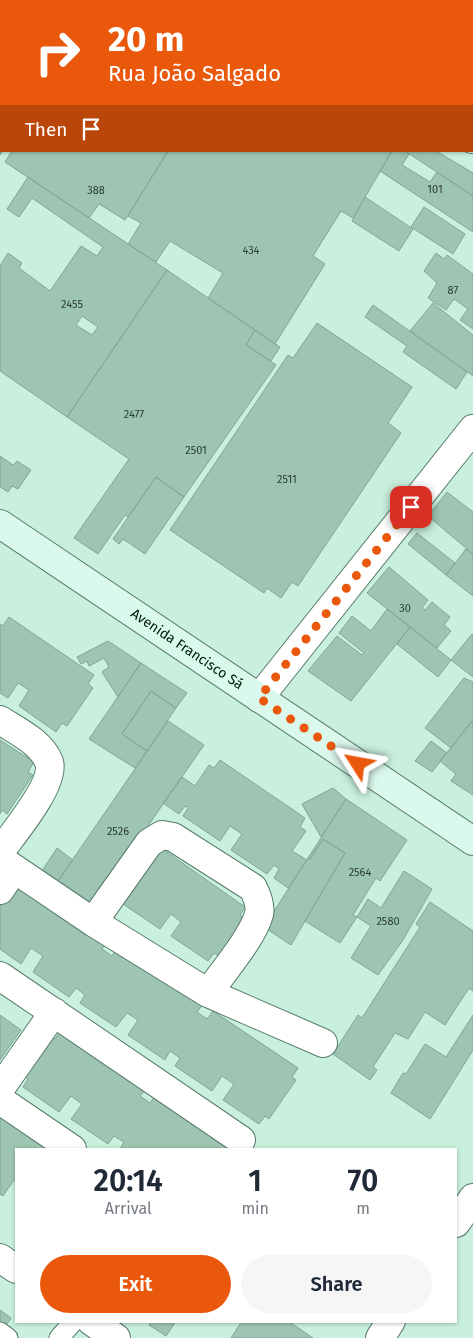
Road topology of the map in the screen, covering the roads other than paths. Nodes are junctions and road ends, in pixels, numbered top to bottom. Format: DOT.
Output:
graph roads {
  1 [pos="473,429"];
  2 [pos="0,524"];
  3 [pos="259,698"];
  4 [pos="0,720"];
  5 [pos="473,841"];
  6 [pos="4,868"];
  7 [pos="93,922"];
  8 [pos="0,976"];
  9 [pos="208,993"];
  10 [pos="54,1012"];
  11 [pos="323,1043"];
  12 [pos="0,1089"];
  13 [pos="0,1100"];
  14 [pos="241,1140"];
  15 [pos="71,1148"];
  16 [pos="473,1198"];
  17 [pos="457,1222"];
  18 [pos="0,1258"];
  19 [pos="15,1268"];
  20 [pos="72,1323"];
  21 [pos="94,1323"];
  22 [pos="390,1323"];
  23 [pos="0,1332"];
  24 [pos="8,1338"];
  25 [pos="59,1338"];
  26 [pos="116,1338"];
  27 [pos="380,1338"];
  1 -- 3 [label="street"];
  2 -- 3 [label="main road, Avenida Francisco Sá"];
  3 -- 5 [label="main road, Avenida Francisco Sá"];
  4 -- 6 [label="street"];
  6 -- 7 [label="street"];
  7 -- 9 [label="street"];
  7 -- 9 [label="street"];
  8 -- 10 [label="street"];
  9 -- 11 [label="street"];
  10 -- 12 [label="street"];
  10 -- 14 [label="street"];
  13 -- 15 [label="street"];
  16 -- 17 [label="street"];
  18 -- 19 [label="street"];
  20 -- 25 [label="lane"];
  21 -- 26 [label="street"];
  22 -- 27 [label="street"];
  23 -- 24 [label="lane"];
}
